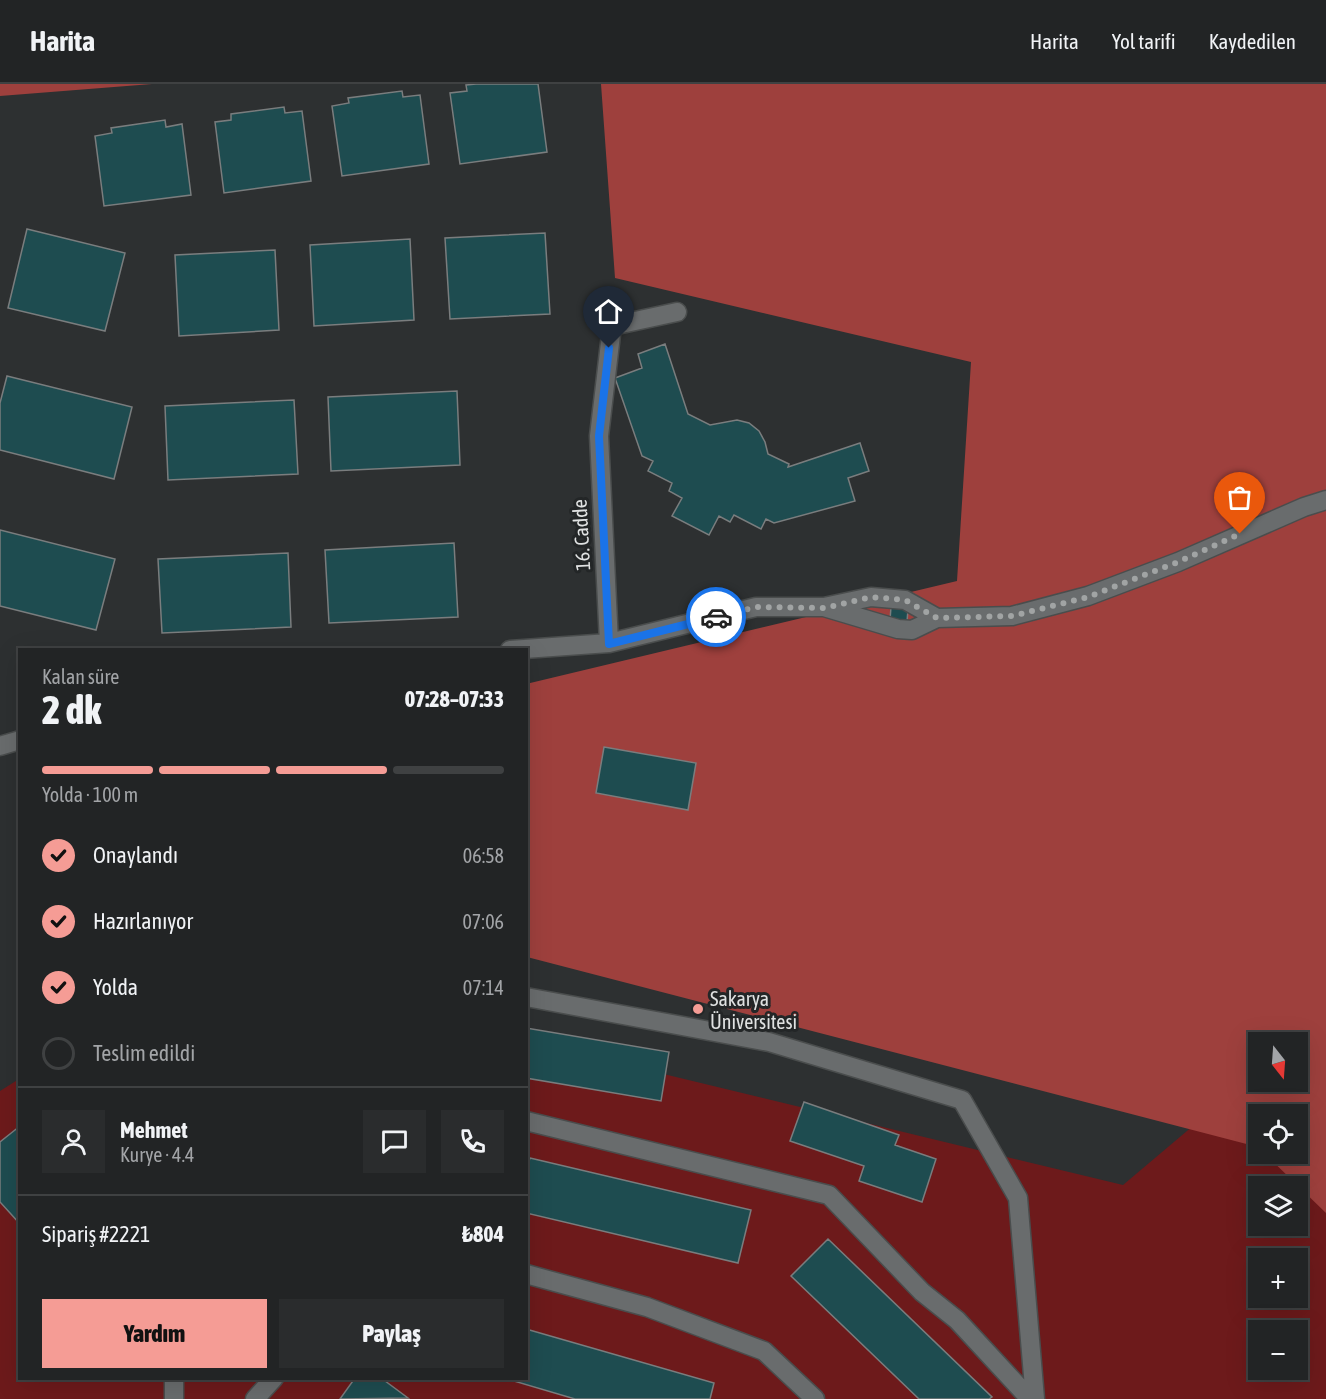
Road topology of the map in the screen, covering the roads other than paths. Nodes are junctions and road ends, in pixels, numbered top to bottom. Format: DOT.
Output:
graph roads {
  1 [pos="677,312"];
  2 [pos="1326,500"];
  3 [pos="825,608"];
  4 [pos="937,618"];
  5 [pos="609,644"];
  6 [pos="528,649"];
  7 [pos="18,742"];
  8 [pos="0,746"];
  9 [pos="528,996"];
  10 [pos="528,1121"];
  11 [pos="528,1275"];
  12 [pos="174,1380"];
  13 [pos="272,1380"];
  14 [pos="174,1399"];
  15 [pos="255,1399"];
  16 [pos="815,1399"];
  17 [pos="1030,1399"];
  18 [pos="1035,1399"];
  1 -- 5 [label="street, 16. Cadde"];
  2 -- 4 [label="street"];
  3 -- 4 [label="street"];
  3 -- 4 [label="street"];
  3 -- 5 [label="street"];
  5 -- 6 [label="street"];
  7 -- 8 [label="street"];
  9 -- 18 [label="street"];
  10 -- 17 [label="street"];
  11 -- 16 [label="street"];
  12 -- 14 [label="street"];
  13 -- 15 [label="street"];
}
